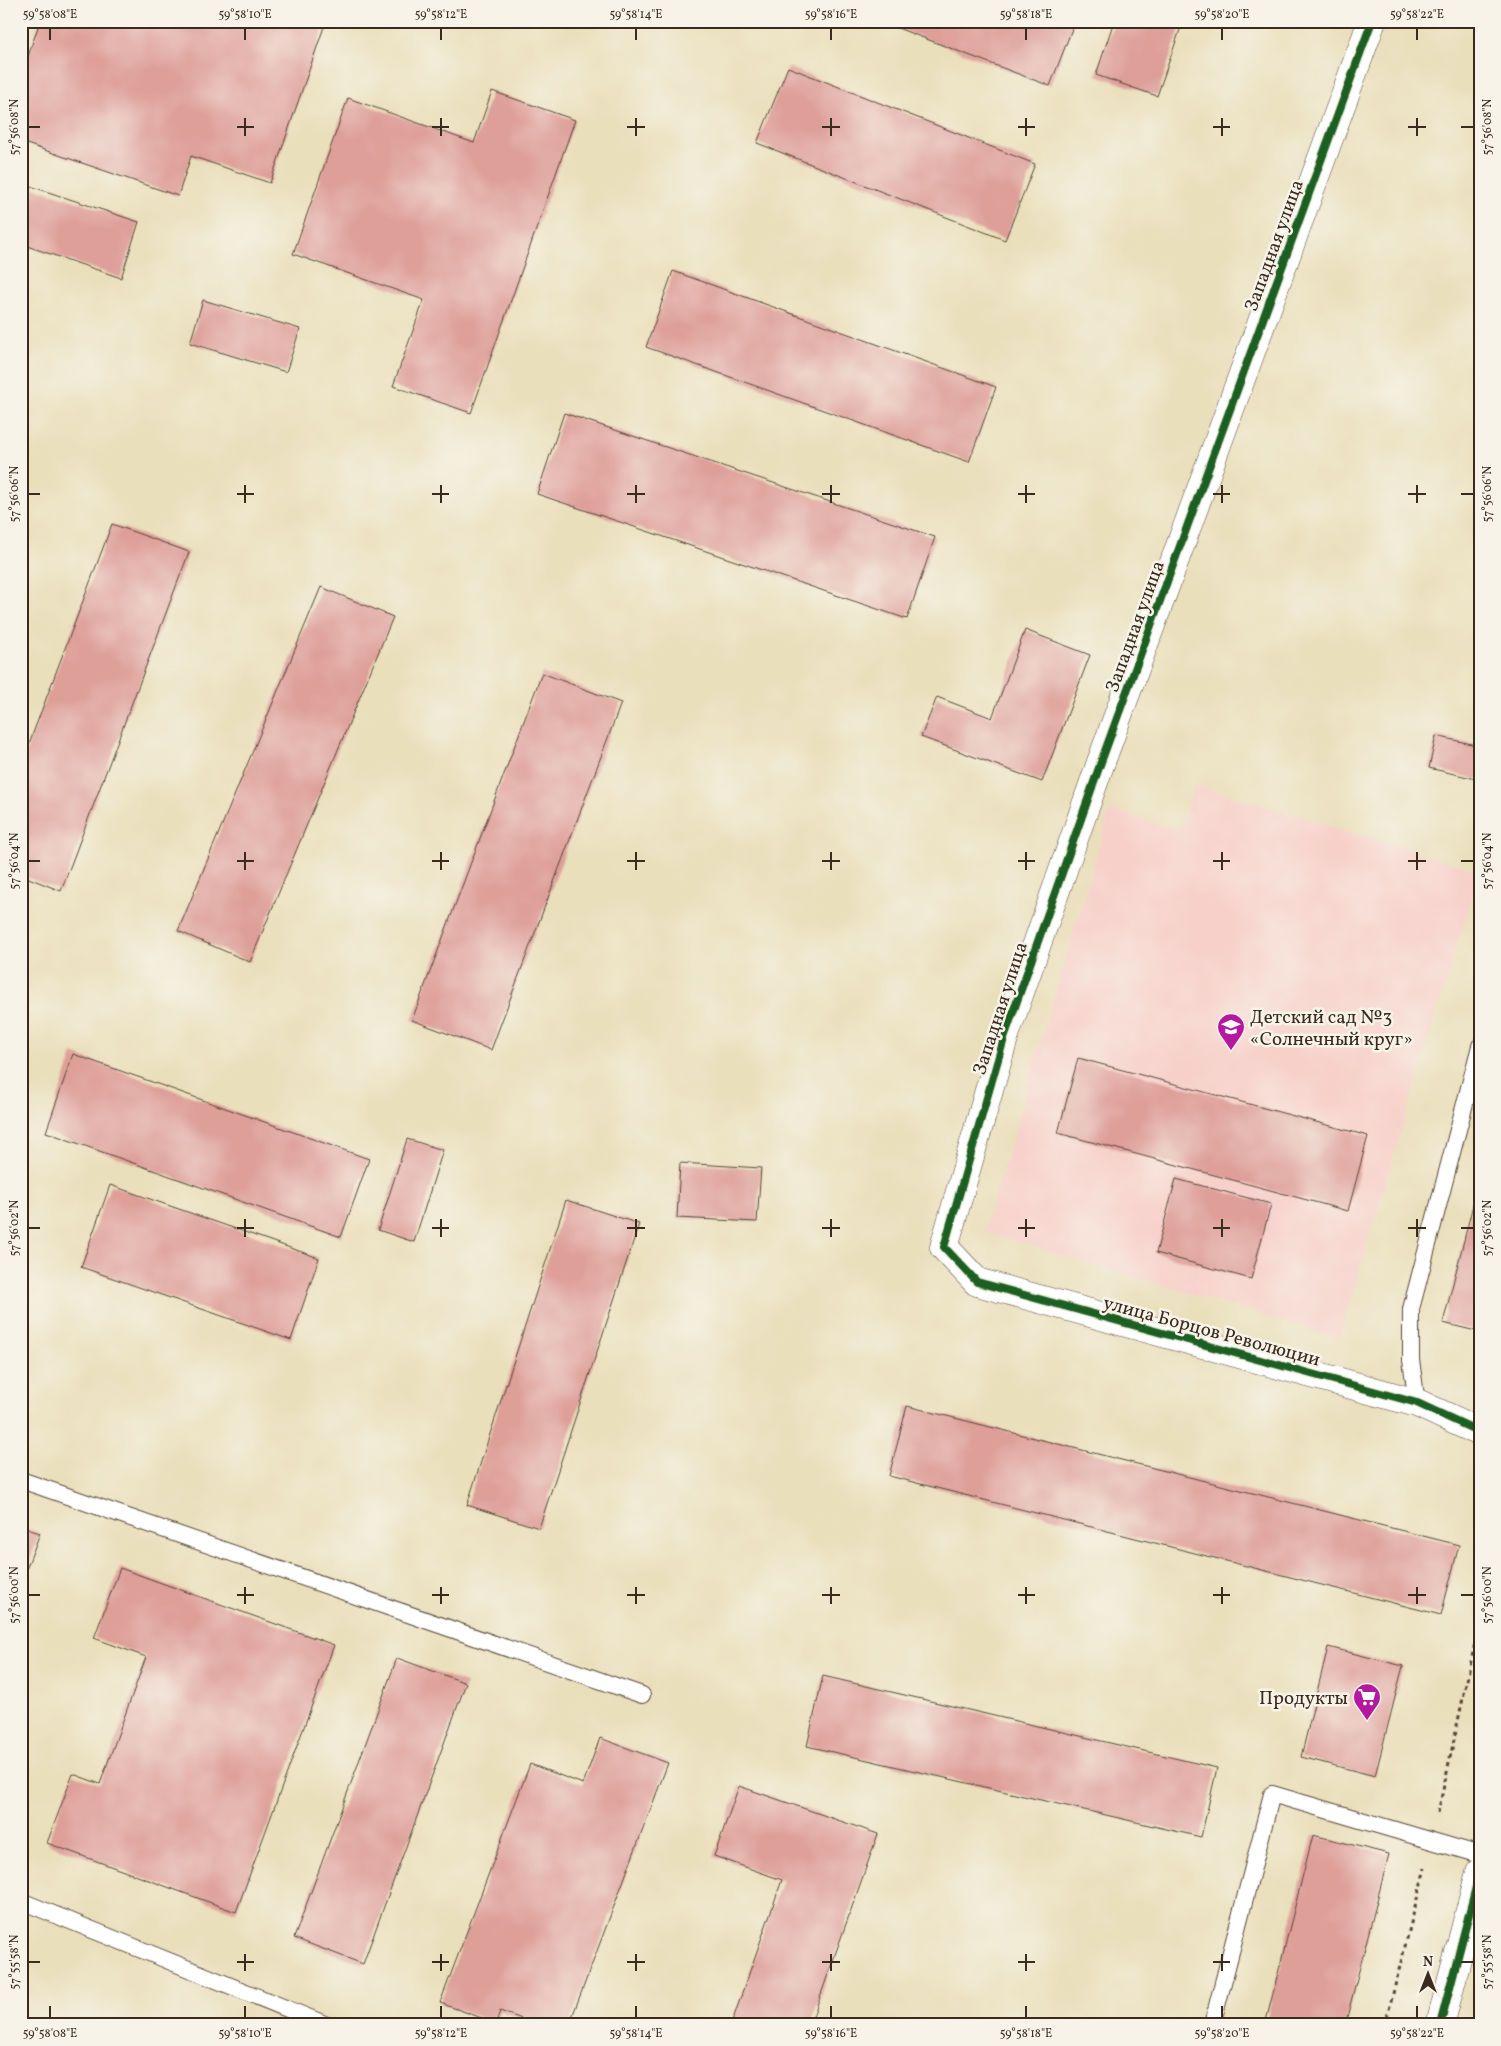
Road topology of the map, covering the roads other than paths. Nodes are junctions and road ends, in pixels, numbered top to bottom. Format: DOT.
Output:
graph roads {
  1 [pos="1372,21"];
  2 [pos="1480,1046"];
  3 [pos="944,1247"];
  4 [pos="1417,1403"];
  5 [pos="1480,1432"];
  6 [pos="21,1480"];
  7 [pos="642,1695"];
  8 [pos="1480,1855"];
  9 [pos="1480,1872"];
  10 [pos="21,1901"];
  11 [pos="327,2025"];
  12 [pos="1212,2025"];
  13 [pos="1440,2025"];
  1 -- 3 [label="street, Западная улица"];
  2 -- 4 [label="lane"];
  3 -- 4 [label="street, улица Борцов Революции"];
  4 -- 5 [label="street, улица Борцов Революции"];
  6 -- 7 [label="lane"];
  8 -- 12 [label="lane"];
  9 -- 13 [label="street"];
  10 -- 11 [label="lane"];
}
